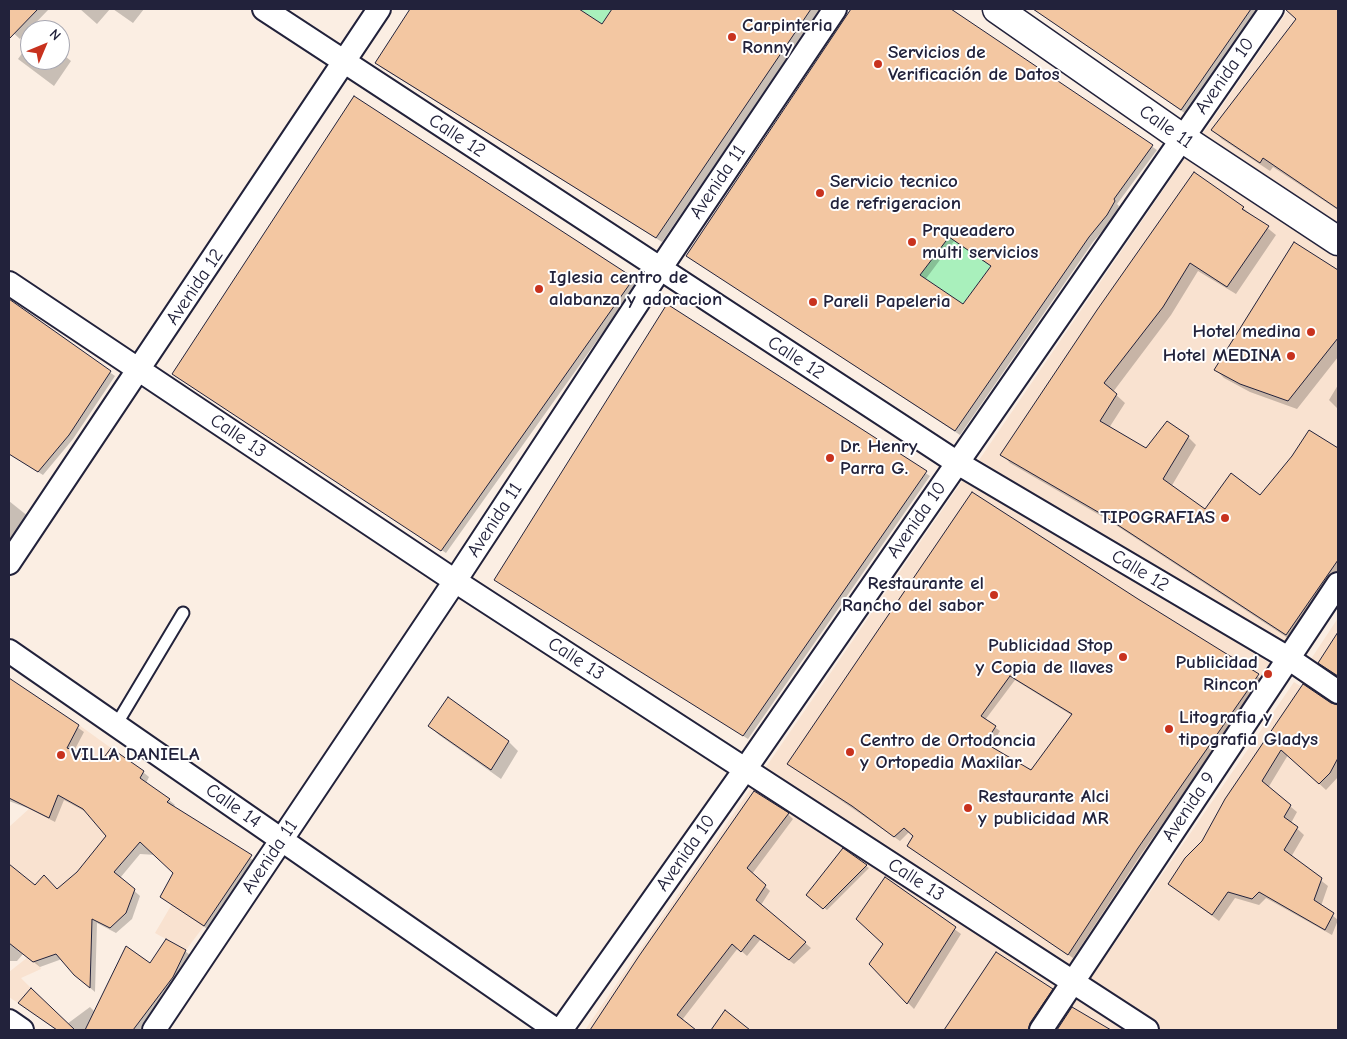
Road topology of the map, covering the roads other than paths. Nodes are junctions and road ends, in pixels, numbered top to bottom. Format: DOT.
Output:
graph roads {
  1 [pos="264,9"];
  2 [pos="379,9"];
  3 [pos="835,9"];
  4 [pos="997,9"];
  5 [pos="1272,9"];
  6 [pos="344,62"];
  7 [pos="1182,138"];
  8 [pos="1338,241"];
  9 [pos="660,268"];
  10 [pos="9,283"];
  11 [pos="140,370"];
  12 [pos="956,462"];
  13 [pos="9,563"];
  14 [pos="455,581"];
  15 [pos="1338,584"];
  16 [pos="183,613"];
  17 [pos="9,651"];
  18 [pos="1288,658"];
  19 [pos="1338,692"];
  20 [pos="116,725"];
  21 [pos="746,768"];
  22 [pos="281,840"];
  23 [pos="1072,983"];
  24 [pos="9,1021"];
  25 [pos="22,1030"];
  26 [pos="154,1030"];
  27 [pos="556,1030"];
  28 [pos="561,1030"];
  29 [pos="1041,1030"];
  30 [pos="1147,1030"];
  1 -- 6 [label="street, Calle 12"];
  2 -- 6 [label="street, Avenida 12"];
  3 -- 9 [label="street, Avenida 11"];
  4 -- 7 [label="street, Calle 11"];
  5 -- 7 [label="street, Avenida 10"];
  6 -- 9 [label="street, Calle 12"];
  6 -- 11 [label="street, Avenida 12"];
  7 -- 8 [label="street, Calle 11"];
  7 -- 12 [label="street, Avenida 10"];
  9 -- 12 [label="street, Calle 12"];
  9 -- 14 [label="street, Avenida 11"];
  10 -- 11 [label="street, Calle 13"];
  11 -- 13 [label="street, Avenida 12"];
  11 -- 14 [label="street, Calle 13"];
  12 -- 18 [label="street, Calle 12"];
  12 -- 21 [label="street, Avenida 10"];
  14 -- 21 [label="street, Calle 13"];
  14 -- 22 [label="street, Avenida 11"];
  15 -- 18 [label="street, Avenida 9"];
  16 -- 20 [label="lane"];
  17 -- 20 [label="street, Calle 14"];
  18 -- 19 [label="street, Calle 12"];
  18 -- 23 [label="street, Avenida 9"];
  20 -- 22 [label="street, Calle 14"];
  21 -- 23 [label="street, Calle 13"];
  21 -- 28 [label="street, Avenida 10"];
  22 -- 26 [label="street, Avenida 11"];
  22 -- 27 [label="street, Calle 14"];
  23 -- 29 [label="street, Avenida 9"];
  23 -- 30 [label="street, Calle 13"];
  24 -- 25 [label="street"];
}
